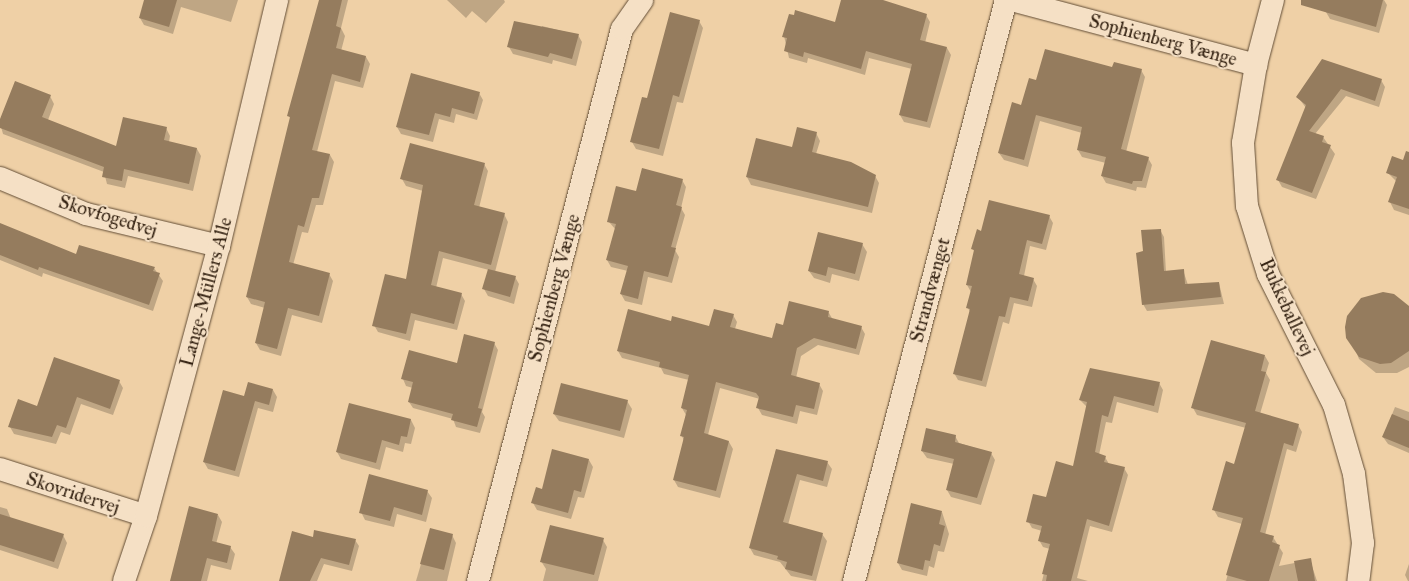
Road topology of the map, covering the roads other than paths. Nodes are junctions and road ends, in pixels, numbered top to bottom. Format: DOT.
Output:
graph roads {
  1 [pos="277,0"];
  2 [pos="642,0"];
  3 [pos="1006,0"];
  4 [pos="1012,0"];
  5 [pos="1273,0"];
  6 [pos="1256,64"];
  7 [pos="0,178"];
  8 [pos="219,246"];
  9 [pos="0,469"];
  10 [pos="146,516"];
  11 [pos="124,581"];
  12 [pos="478,581"];
  13 [pos="854,581"];
  14 [pos="1358,581"];
  1 -- 8 [label="street, Lange-Müllers Alle"];
  2 -- 12 [label="street, Sophienberg Vænge"];
  3 -- 13 [label="street, Strandvænget"];
  4 -- 6 [label="street, Sophienberg Vænge"];
  5 -- 6 [label="street, Bukkeballevej"];
  6 -- 14 [label="street, Bukkeballevej"];
  7 -- 8 [label="street, Skovfogedvej"];
  8 -- 10 [label="street, Lange-Müllers Alle"];
  9 -- 10 [label="street, Skovridervej"];
  10 -- 11 [label="street, Lange-Müllers Alle"];
}
